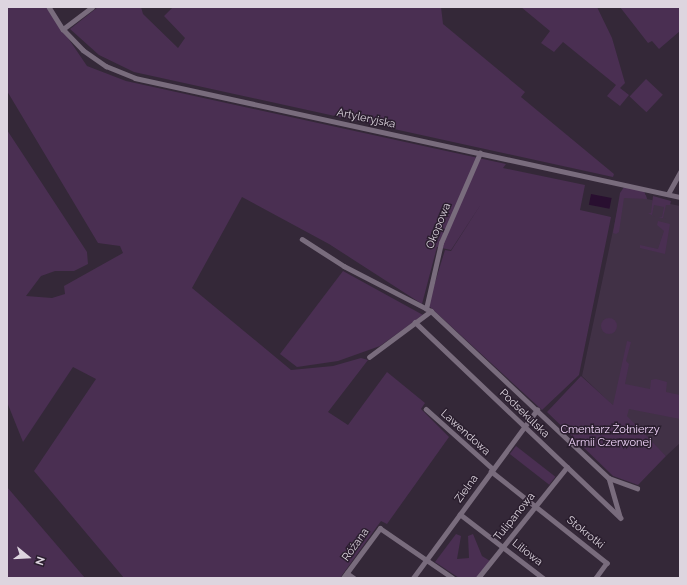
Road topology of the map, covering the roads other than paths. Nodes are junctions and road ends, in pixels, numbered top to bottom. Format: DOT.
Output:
graph roads {
  1 [pos="49,7"];
  2 [pos="92,7"];
  3 [pos="63,29"];
  4 [pos="480,153"];
  5 [pos="680,172"];
  6 [pos="668,194"];
  7 [pos="680,197"];
  8 [pos="302,239"];
  9 [pos="426,309"];
  10 [pos="431,311"];
  11 [pos="415,322"];
  12 [pos="369,357"];
  13 [pos="426,409"];
  14 [pos="537,410"];
  15 [pos="524,426"];
  16 [pos="567,467"];
  17 [pos="492,470"];
  18 [pos="609,478"];
  19 [pos="637,488"];
  20 [pos="536,505"];
  21 [pos="460,514"];
  22 [pos="503,546"];
  23 [pos="426,560"];
  24 [pos="347,573"];
  25 [pos="343,578"];
  26 [pos="354,578"];
  27 [pos="413,578"];
  28 [pos="453,578"];
  29 [pos="478,578"];
  30 [pos="544,578"];
  31 [pos="596,578"];
  1 -- 3 [label="street, Artyleryjska"];
  2 -- 3 [label="street"];
  3 -- 4 [label="street, Artyleryjska"];
  4 -- 6 [label="street, Artyleryjska"];
  4 -- 9 [label="street, Okopowa"];
  5 -- 6 [label="street"];
  6 -- 7 [label="street, Artyleryjska"];
  8 -- 9 [label="street"];
  9 -- 10 [label="street"];
  10 -- 11 [label="street"];
  10 -- 14 [label="street"];
  11 -- 12 [label="street"];
  11 -- 15 [label="street, Podsekulska"];
  13 -- 17 [label="street, Lawendowa"];
  14 -- 15 [label="street, Zielna"];
  14 -- 18 [label="street"];
  15 -- 16 [label="street, Podsekulska"];
  15 -- 17 [label="street, Zielna"];
  16 -- 18 [label="street, Podsekulska"];
  16 -- 20 [label="street, Tulipanowa"];
  17 -- 20 [label="street, Lawendowa"];
  17 -- 21 [label="street, Zielna"];
  18 -- 19 [label="street"];
  20 -- 22 [label="street, Tulipanowa"];
  20 -- 31 [label="street, Stokrotki"];
  21 -- 22 [label="street, Liliowa"];
  21 -- 23 [label="street, Zielna"];
  22 -- 29 [label="street, Tulipanowa"];
  22 -- 30 [label="street, Liliowa"];
  23 -- 24 [label="street, Różana"];
  23 -- 27 [label="street, Zielna"];
  23 -- 28 [label="street"];
  24 -- 25 [label="street, Różana"];
  24 -- 26 [label="street, Różana"];
}
